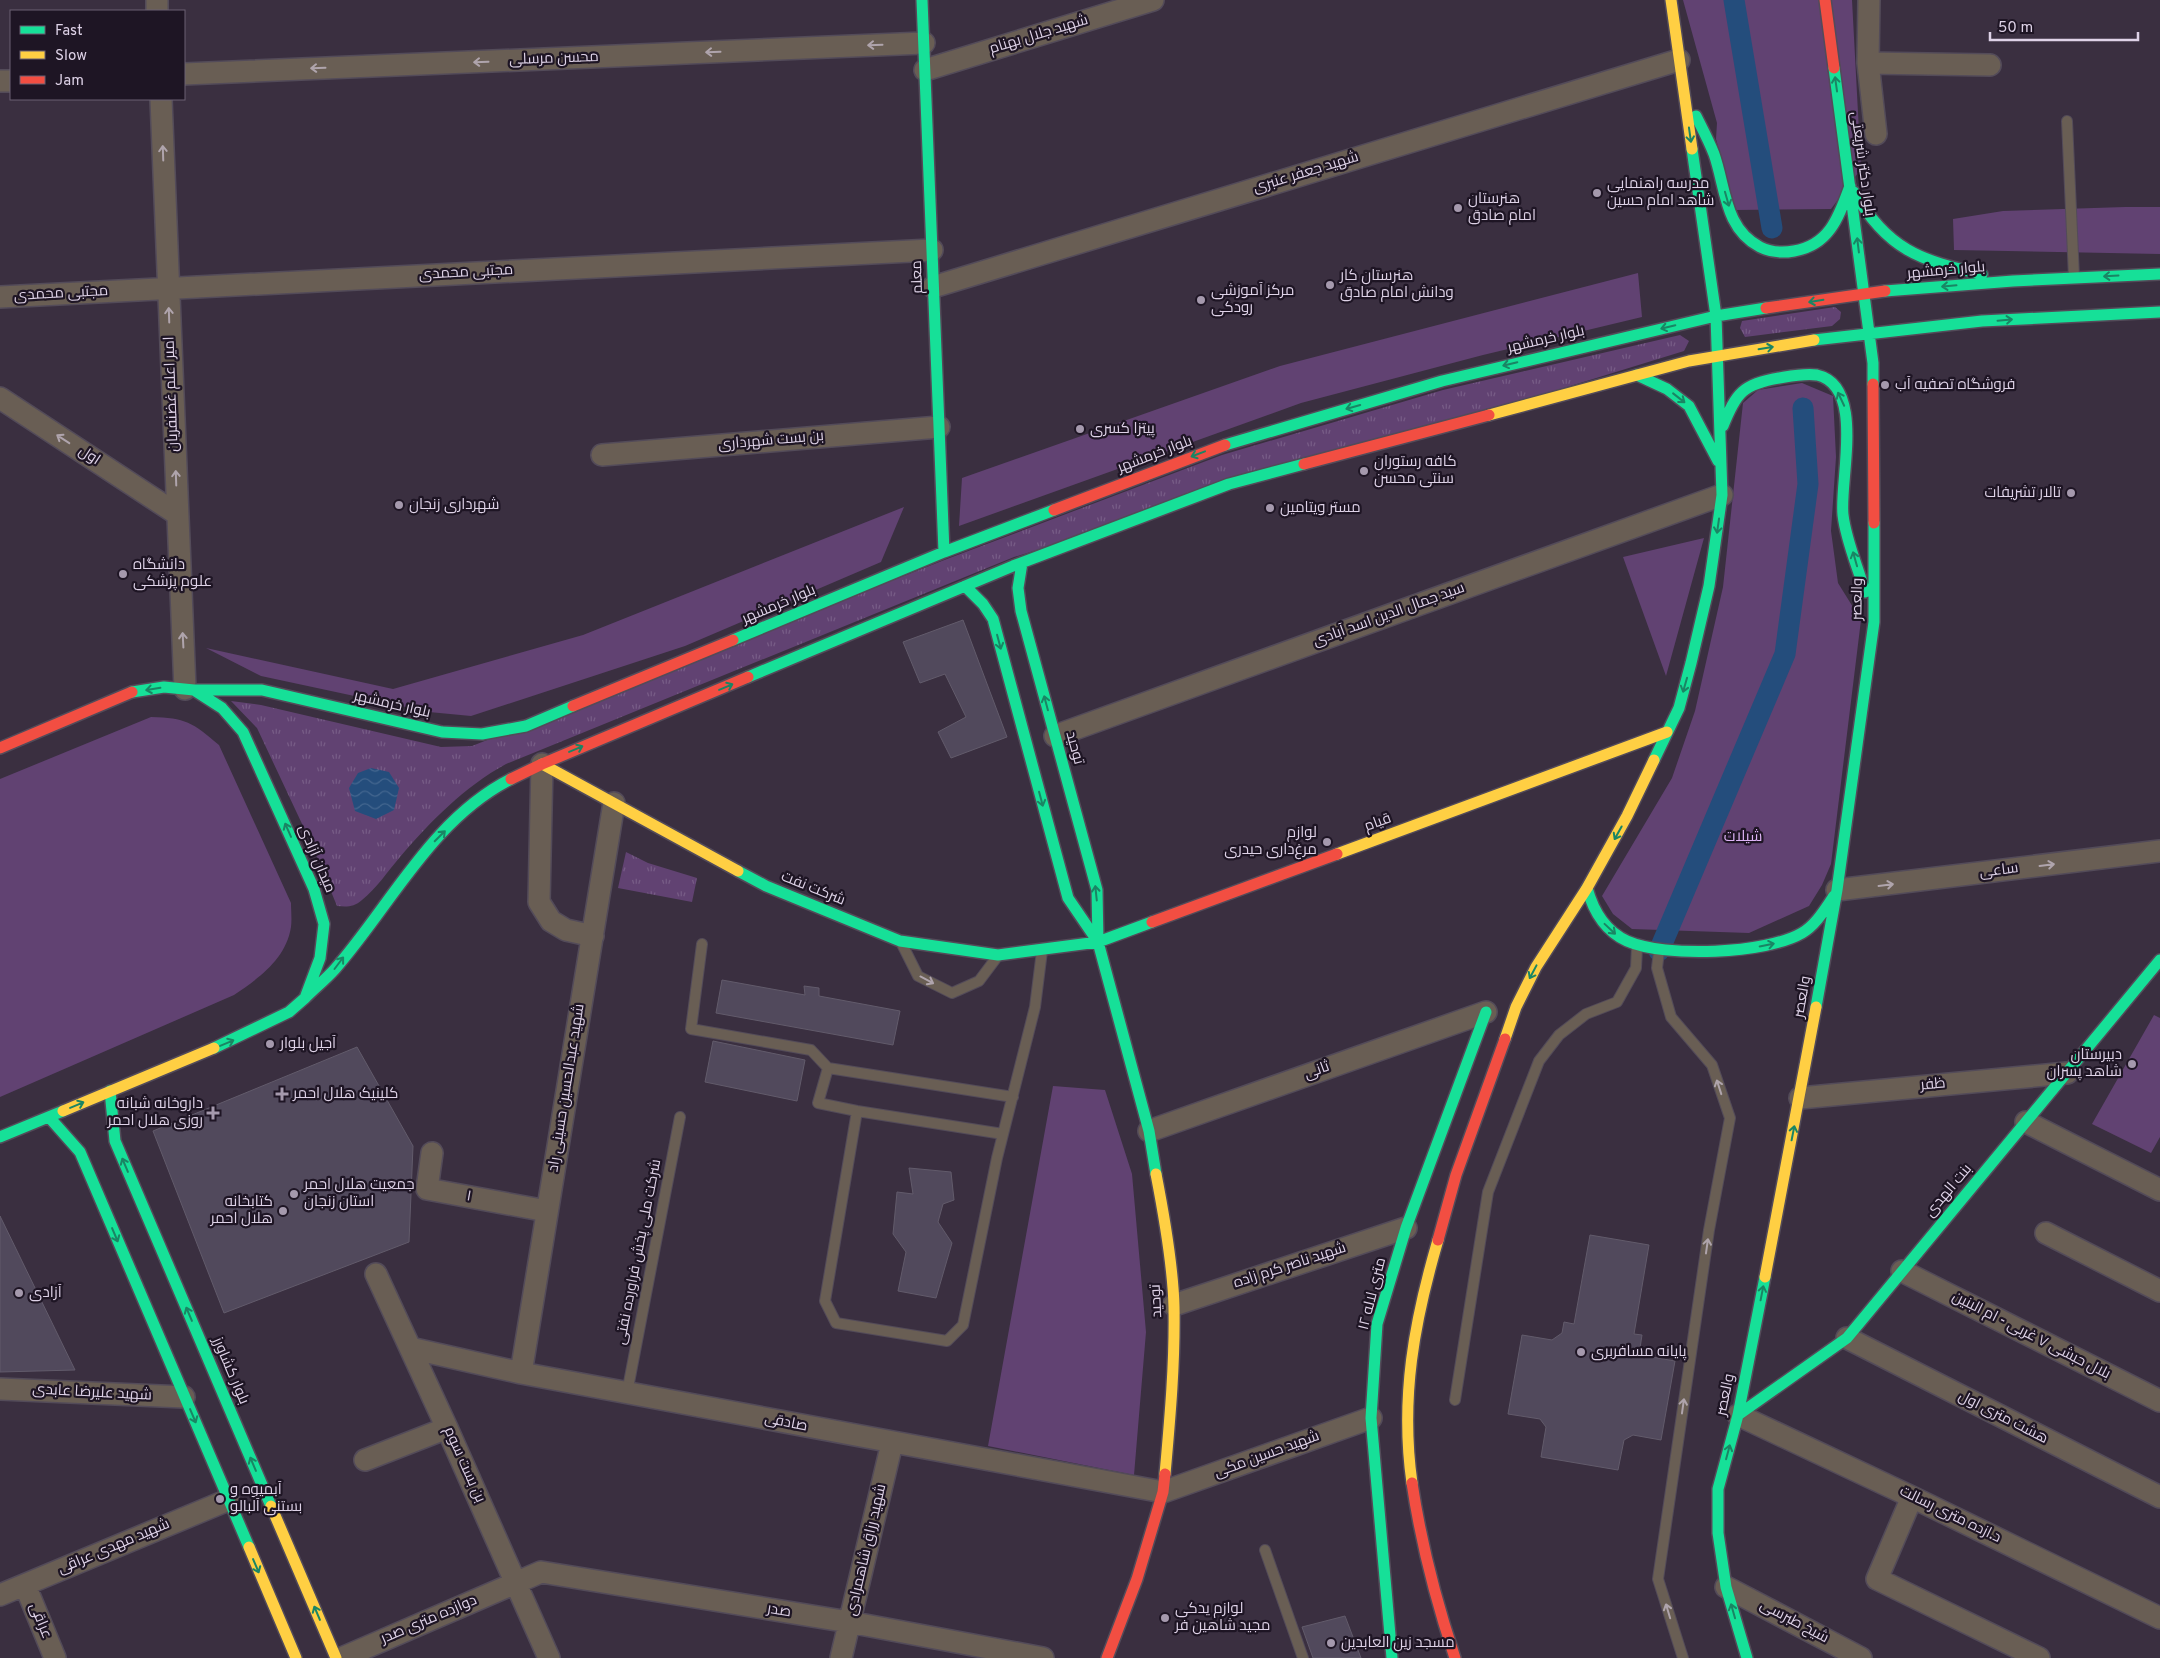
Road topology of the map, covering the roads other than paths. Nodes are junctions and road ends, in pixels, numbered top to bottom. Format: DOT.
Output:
graph roads {
  1 [pos="922,0"];
  2 [pos="1153,0"];
  3 [pos="1671,0"];
  4 [pos="1825,0"];
  5 [pos="1869,0"];
  6 [pos="924,44"];
  7 [pos="1679,60"];
  8 [pos="1868,63"];
  9 [pos="1990,65"];
  10 [pos="925,70"];
  11 [pos="185,74"];
  12 [pos="1683,89"];
  13 [pos="161,100"];
  14 [pos="2067,121"];
  15 [pos="1876,134"];
  16 [pos="1850,184"];
  17 [pos="932,250"];
  18 [pos="2160,274"];
  19 [pos="2074,278"];
  20 [pos="2013,280"];
  21 [pos="934,287"];
  22 [pos="168,289"];
  23 [pos="1864,293"];
  24 [pos="0,297"];
  25 [pos="2160,312"];
  26 [pos="1716,316"];
  27 [pos="1869,333"];
  28 [pos="1718,356"];
  29 [pos="1637,375"];
  30 [pos="0,398"];
  31 [pos="939,427"];
  32 [pos="1721,430"];
  33 [pos="602,455"];
  34 [pos="1721,467"];
  35 [pos="1722,495"];
  36 [pos="177,514"];
  37 [pos="944,552"];
  38 [pos="1022,563"];
  39 [pos="965,586"];
  40 [pos="1006,613"];
  41 [pos="1874,622"];
  42 [pos="190,689"];
  43 [pos="1667,732"];
  44 [pos="1055,736"];
  45 [pos="0,748"];
  46 [pos="542,764"];
  47 [pos="614,804"];
  48 [pos="2160,851"];
  49 [pos="1587,888"];
  50 [pos="1837,890"];
  51 [pos="593,936"];
  52 [pos="900,941"];
  53 [pos="1098,942"];
  54 [pos="702,944"];
  55 [pos="1637,946"];
  56 [pos="1042,950"];
  57 [pos="1659,950"];
  58 [pos="998,955"];
  59 [pos="2160,960"];
  60 [pos="305,998"];
  61 [pos="1486,1012"];
  62 [pos="828,1068"];
  63 [pos="2067,1073"];
  64 [pos="110,1091"];
  65 [pos="1013,1096"];
  66 [pos="1800,1098"];
  67 [pos="857,1111"];
  68 [pos="49,1117"];
  69 [pos="680,1117"];
  70 [pos="2026,1122"];
  71 [pos="1149,1131"];
  72 [pos="1003,1134"];
  73 [pos="0,1137"];
  74 [pos="101,1138"];
  75 [pos="115,1139"];
  76 [pos="89,1144"];
  77 [pos="80,1152"];
  78 [pos="432,1153"];
  79 [pos="2160,1190"];
  80 [pos="547,1211"];
  81 [pos="1406,1228"];
  82 [pos="2046,1233"];
  83 [pos="1902,1271"];
  84 [pos="376,1274"];
  85 [pos="2160,1291"];
  86 [pos="1174,1305"];
  87 [pos="1847,1338"];
  88 [pos="410,1348"];
  89 [pos="520,1373"];
  90 [pos="0,1389"];
  91 [pos="627,1393"];
  92 [pos="184,1397"];
  93 [pos="1455,1400"];
  94 [pos="2160,1401"];
  95 [pos="1738,1415"];
  96 [pos="1371,1418"];
  97 [pos="447,1428"];
  98 [pos="892,1443"];
  99 [pos="365,1460"];
  100 [pos="1163,1492"];
  101 [pos="1912,1497"];
  102 [pos="2160,1498"];
  103 [pos="228,1500"];
  104 [pos="1265,1550"];
  105 [pos="516,1582"];
  106 [pos="25,1585"];
  107 [pos="1726,1587"];
  108 [pos="0,1595"];
  109 [pos="2160,1618"];
  110 [pos="849,1622"];
  111 [pos="1452,1656"];
  112 [pos="55,1658"];
  113 [pos="296,1658"];
  114 [pos="336,1658"];
  115 [pos="342,1658"];
  116 [pos="549,1658"];
  117 [pos="841,1658"];
  118 [pos="1043,1658"];
  119 [pos="1108,1658"];
  120 [pos="1303,1658"];
  121 [pos="1392,1658"];
  122 [pos="1683,1658"];
  123 [pos="1747,1658"];
  124 [pos="1861,1658"];
  125 [pos="2039,1658"];
  1 -- 6 [label="main road, معلم"];
  2 -- 10 [label="street, شهید جلال بهنام"];
  3 -- 7 [label="main road"];
  16 -- 4 [label="main road, بلوار دکتر شریعتی, one-way"];
  5 -- 8 [label="street"];
  6 -- 10 [label="main road, معلم"];
  6 -- 11 [label="street, محسن مرسلی, one-way"];
  7 -- 12 [label="main road"];
  7 -- 21 [label="street, شهید جعفر عنبری"];
  8 -- 9 [label="street"];
  8 -- 15 [label="street"];
  10 -- 17 [label="main road, معلم"];
  12 -- 16 [label="main road, one-way"];
  12 -- 26 [label="main road, one-way"];
  22 -- 13 [label="street, امیر اعلم غضنفریان, one-way"];
  14 -- 19 [label="lane"];
  16 -- 20 [label="main road"];
  23 -- 16 [label="main road, بلوار دکتر شریعتی, one-way"];
  17 -- 21 [label="main road, معلم"];
  17 -- 22 [label="street, مجتبی محمدی"];
  18 -- 19 [label="main road, بلوار خرمشهر, one-way"];
  19 -- 20 [label="main road, بلوار خرمشهر"];
  20 -- 23 [label="main road, بلوار خرمشهر, one-way"];
  21 -- 31 [label="main road, معلم"];
  22 -- 24 [label="street, مجتبی محمدی"];
  36 -- 22 [label="street, امیر اعلم غضنفریان, one-way"];
  23 -- 26 [label="main road, بلوار خرمشهر, one-way"];
  23 -- 27 [label="main road, بلوار دکتر شریعتی"];
  27 -- 25 [label="main road, one-way"];
  26 -- 28 [label="main road"];
  26 -- 37 [label="main road, بلوار خرمشهر, one-way"];
  28 -- 27 [label="main road, one-way"];
  27 -- 41 [label="main road, والعصر"];
  28 -- 29 [label="main road"];
  28 -- 32 [label="main road"];
  29 -- 34 [label="main road, one-way"];
  29 -- 38 [label="main road"];
  36 -- 30 [label="street, اول, one-way"];
  31 -- 33 [label="street, بن بست شهرداری"];
  31 -- 37 [label="main road, معلم"];
  32 -- 34 [label="main road"];
  41 -- 32 [label="main road, one-way"];
  34 -- 35 [label="main road"];
  35 -- 43 [label="main road, one-way"];
  35 -- 44 [label="street, سید جمال الدین اسد آبادی"];
  42 -- 36 [label="street, امیر اعلم غضنفریان, one-way"];
  37 -- 42 [label="main road, بلوار خرمشهر"];
  38 -- 39 [label="main road"];
  38 -- 40 [label="main road, توحید"];
  39 -- 40 [label="main road, توحید"];
  46 -- 39 [label="main road, one-way"];
  44 -- 40 [label="main road, توحید, one-way"];
  40 -- 53 [label="main road, توحید, one-way"];
  41 -- 50 [label="main road, والعصر"];
  42 -- 45 [label="main road, میدان آزادی, one-way"];
  60 -- 42 [label="main road, میدان آزادی, one-way"];
  43 -- 49 [label="main road, one-way"];
  43 -- 53 [label="main road, قیام"];
  53 -- 44 [label="main road, توحید, one-way"];
  46 -- 47 [label="main road, شرکت نفت"];
  46 -- 51 [label="street"];
  60 -- 46 [label="main road, one-way"];
  47 -- 51 [label="street, شهید عبدالحسین حسینی راد"];
  47 -- 52 [label="main road, شرکت نفت"];
  50 -- 48 [label="street, ساعی, one-way"];
  49 -- 55 [label="main road, one-way"];
  49 -- 111 [label="main road, one-way"];
  57 -- 50 [label="main road, one-way"];
  50 -- 66 [label="main road, والعصر"];
  51 -- 80 [label="street, شهید عبدالحسین حسینی راد"];
  52 -- 58 [label="main road, شرکت نفت"];
  52 -- 58 [label="lane, one-way"];
  53 -- 56 [label="main road, شرکت نفت"];
  53 -- 71 [label="main road, توحید"];
  54 -- 62 [label="lane"];
  55 -- 57 [label="main road"];
  55 -- 93 [label="lane"];
  56 -- 58 [label="main road, شرکت نفت"];
  56 -- 65 [label="lane"];
  122 -- 57 [label="lane, one-way"];
  59 -- 63 [label="main road, بنت الهدی"];
  64 -- 60 [label="main road, one-way"];
  61 -- 71 [label="street, ثانی"];
  61 -- 81 [label="main road, ۱۲ متری لاله"];
  62 -- 65 [label="lane"];
  62 -- 67 [label="lane"];
  63 -- 66 [label="street, ظفر"];
  63 -- 70 [label="main road, بنت الهدی"];
  68 -- 64 [label="main road, one-way"];
  64 -- 75 [label="main road, بلوار کشاورز"];
  65 -- 72 [label="lane"];
  95 -- 66 [label="main road, والعصر, one-way"];
  67 -- 72 [label="lane"];
  67 -- 72 [label="lane"];
  68 -- 73 [label="main road"];
  68 -- 77 [label="main road"];
  69 -- 91 [label="lane, شرکت ملی پخش فراورده نفتی"];
  70 -- 79 [label="street"];
  70 -- 83 [label="main road, بنت الهدی"];
  71 -- 86 [label="main road, توحید"];
  74 -- 75 [label="main road"];
  114 -- 75 [label="main road, بلوار کشاورز, one-way"];
  76 -- 77 [label="main road"];
  77 -- 92 [label="main road, one-way"];
  78 -- 80 [label="street, ۱"];
  80 -- 89 [label="street, شهید عبدالحسین حسینی راد"];
  81 -- 86 [label="street, شهید ناصر کرم زاده"];
  81 -- 96 [label="main road, ۱۲ متری لاله"];
  82 -- 85 [label="street"];
  83 -- 87 [label="main road, بنت الهدی"];
  83 -- 94 [label="street, بلال حبشی ۷ غربی - ام البنین"];
  84 -- 88 [label="street, بن بست سوم"];
  86 -- 100 [label="main road, توحید"];
  87 -- 95 [label="main road, بنت الهدی"];
  87 -- 102 [label="street, هشت متری اول"];
  88 -- 89 [label="street, صادقی"];
  88 -- 97 [label="street, بن بست سوم"];
  89 -- 91 [label="street, صادقی"];
  90 -- 92 [label="street, شهید علیرضا عابدی"];
  91 -- 98 [label="street, صادقی"];
  92 -- 103 [label="main road, one-way"];
  95 -- 101 [label="street, د.ازده متری رسالت"];
  107 -- 95 [label="main road, والعصر, one-way"];
  96 -- 100 [label="street, شهید حسین مکی"];
  96 -- 121 [label="main road, ۱۲ متری لاله"];
  97 -- 99 [label="street"];
  97 -- 105 [label="street, بن بست سوم"];
  98 -- 100 [label="street, صادقی"];
  98 -- 110 [label="street, شهید رزاق شاهمرادی"];
  100 -- 119 [label="main road, توحید"];
  101 -- 109 [label="street, د.ازده متری رسالت"];
  101 -- 125 [label="street"];
  103 -- 106 [label="street, شهید مهدی عراقی"];
  103 -- 113 [label="main road, one-way"];
  104 -- 120 [label="lane"];
  105 -- 110 [label="street, صدر"];
  105 -- 115 [label="street, دوازده متری صدر"];
  105 -- 116 [label="street, بن بست سوم"];
  106 -- 108 [label="street, شهید مهدی عراقی"];
  106 -- 112 [label="street, عراقی"];
  123 -- 107 [label="main road, والعصر, one-way"];
  107 -- 124 [label="street, شیخ طبرسی"];
  110 -- 117 [label="street, شهید رزاق شاهمرادی"];
  110 -- 118 [label="street, صدر"];
}
